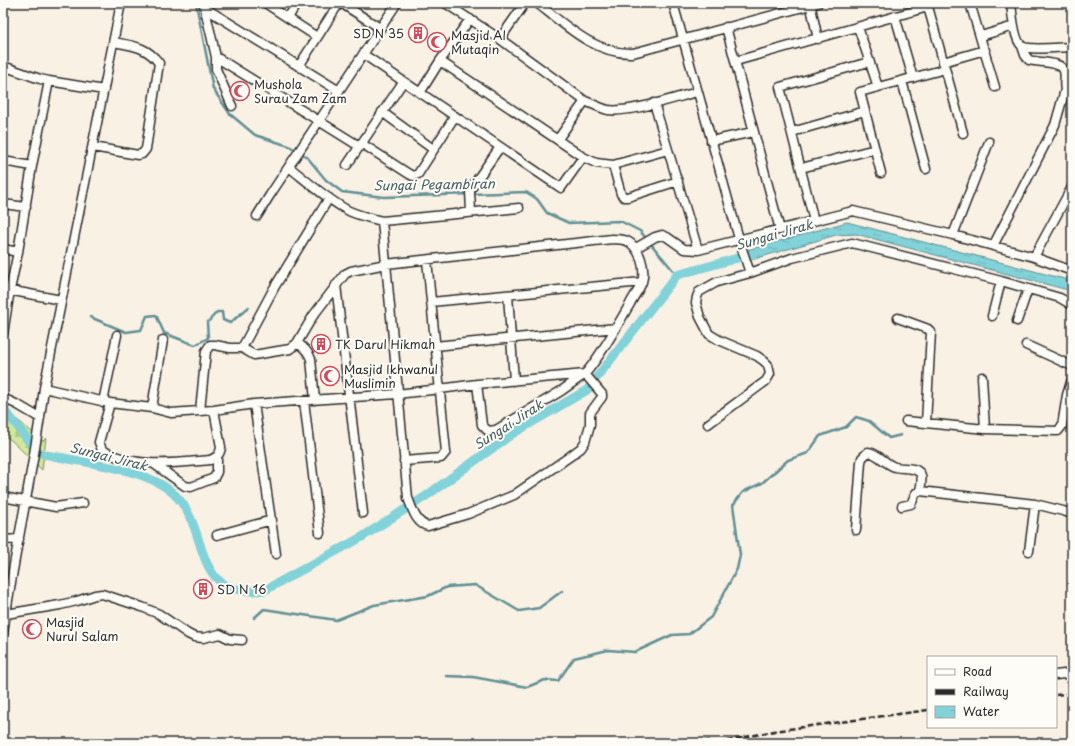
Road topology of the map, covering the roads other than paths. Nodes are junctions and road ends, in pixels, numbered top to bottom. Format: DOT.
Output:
graph roads {
  1 [pos="121,3"];
  2 [pos="265,3"];
  3 [pos="297,3"];
  4 [pos="340,3"];
  5 [pos="397,3"];
  6 [pos="445,3"];
  7 [pos="525,3"];
  8 [pos="537,3"];
  9 [pos="673,3"];
  10 [pos="970,3"];
  11 [pos="1011,3"];
  12 [pos="813,4"];
  13 [pos="928,5"];
  14 [pos="204,6"];
  15 [pos="895,16"];
  16 [pos="288,18"];
  17 [pos="470,19"];
  18 [pos="1014,26"];
  19 [pos="726,27"];
  20 [pos="858,27"];
  21 [pos="380,28"];
  22 [pos="981,36"];
  23 [pos="317,37"];
  24 [pos="500,39"];
  25 [pos="818,39"];
  26 [pos="683,40"];
  27 [pos="114,42"];
  28 [pos="1022,46"];
  29 [pos="1072,47"];
  30 [pos="985,50"];
  31 [pos="363,54"];
  32 [pos="216,56"];
  33 [pos="440,61"];
  34 [pos="736,61"];
  35 [pos="869,62"];
  36 [pos="3,66"];
  37 [pos="298,66"];
  38 [pos="944,66"];
  39 [pos="913,78"];
  40 [pos="49,80"];
  41 [pos="902,81"];
  42 [pos="403,82"];
  43 [pos="878,87"];
  44 [pos="995,87"];
  45 [pos="104,90"];
  46 [pos="1065,90"];
  47 [pos="339,91"];
  48 [pos="697,92"];
  49 [pos="420,93"];
  50 [pos="1072,96"];
  51 [pos="585,101"];
  52 [pos="654,103"];
  53 [pos="232,106"];
  54 [pos="382,112"];
  55 [pos="866,112"];
  56 [pos="456,116"];
  57 [pos="319,120"];
  58 [pos="753,132"];
  59 [pos="792,132"];
  60 [pos="963,133"];
  61 [pos="558,139"];
  62 [pos="711,141"];
  63 [pos="989,142"];
  64 [pos="360,144"];
  65 [pos="500,147"];
  66 [pos="93,148"];
  67 [pos="433,149"];
  68 [pos="874,149"];
  69 [pos="668,150"];
  70 [pos="583,157"];
  71 [pos="3,161"];
  72 [pos="347,165"];
  73 [pos="614,165"];
  74 [pos="32,166"];
  75 [pos="290,166"];
  76 [pos="801,168"];
  77 [pos="926,169"];
  78 [pos="881,173"];
  79 [pos="678,181"];
  80 [pos="1072,187"];
  81 [pos="329,198"];
  82 [pos="3,204"];
  83 [pos="26,207"];
  84 [pos="519,208"];
  85 [pos="470,212"];
  86 [pos="257,216"];
  87 [pos="382,221"];
  88 [pos="814,221"];
  89 [pos="780,230"];
  90 [pos="953,235"];
  91 [pos="740,242"];
  92 [pos="993,246"];
  93 [pos="638,247"];
  94 [pos="3,249"];
  95 [pos="698,250"];
  96 [pos="18,252"];
  97 [pos="1034,258"];
  98 [pos="427,260"];
  99 [pos="386,264"];
  100 [pos="1072,271"];
  101 [pos="750,273"];
  102 [pos="1001,281"];
  103 [pos="642,282"];
  104 [pos="336,285"];
  105 [pos="1028,289"];
  106 [pos="7,290"];
  107 [pos="508,295"];
  108 [pos="61,300"];
  109 [pos="431,302"];
  110 [pos="1072,305"];
  111 [pos="992,316"];
  112 [pos="898,318"];
  113 [pos="1017,320"];
  114 [pos="616,328"];
  115 [pos="3,334"];
  116 [pos="117,335"];
  117 [pos="510,338"];
  118 [pos="163,340"];
  119 [pos="297,343"];
  120 [pos="1026,345"];
  121 [pos="435,346"];
  122 [pos="242,348"];
  123 [pos="1072,366"];
  124 [pos="587,376"];
  125 [pos="982,377"];
  126 [pos="1072,379"];
  127 [pos="514,381"];
  128 [pos="477,384"];
  129 [pos="44,388"];
  130 [pos="440,389"];
  131 [pos="397,394"];
  132 [pos="3,398"];
  133 [pos="350,398"];
  134 [pos="315,400"];
  135 [pos="304,401"];
  136 [pos="107,402"];
  137 [pos="254,404"];
  138 [pos="152,408"];
  139 [pos="214,410"];
  140 [pos="200,411"];
  141 [pos="40,418"];
  142 [pos="906,421"];
  143 [pos="926,423"];
  144 [pos="708,424"];
  145 [pos="985,429"];
  146 [pos="217,457"];
  147 [pos="404,461"];
  148 [pos="154,464"];
  149 [pos="920,491"];
  150 [pos="3,497"];
  151 [pos="26,502"];
  152 [pos="83,503"];
  153 [pos="1035,504"];
  154 [pos="902,506"];
  155 [pos="363,513"];
  156 [pos="1072,514"];
  157 [pos="272,520"];
  158 [pos="856,530"];
  159 [pos="320,533"];
  160 [pos="218,535"];
  161 [pos="19,539"];
  162 [pos="3,540"];
  163 [pos="1029,551"];
  164 [pos="276,554"];
  165 [pos="6,614"];
  166 [pos="3,634"];
  167 [pos="242,640"];
  168 [pos="1072,673"];
  169 [pos="1057,675"];
  1 -- 27 [label="street"];
  2 -- 16 [label="street"];
  3 -- 16 [label="street"];
  4 -- 21 [label="street"];
  4 -- 23 [label="street"];
  5 -- 21 [label="street"];
  6 -- 17 [label="street"];
  7 -- 24 [label="street"];
  8 -- 26 [label="street"];
  9 -- 26 [label="street"];
  10 -- 22 [label="street"];
  11 -- 18 [label="street"];
  12 -- 19 [label="street"];
  12 -- 25 [label="street"];
  13 -- 15 [label="street"];
  13 -- 38 [label="street"];
  14 -- 32 [label="street"];
  14 -- 37 [label="street"];
  15 -- 20 [label="street"];
  15 -- 39 [label="street"];
  16 -- 23 [label="street"];
  17 -- 24 [label="street"];
  17 -- 33 [label="street"];
  18 -- 22 [label="street"];
  18 -- 28 [label="street"];
  19 -- 26 [label="street"];
  19 -- 34 [label="street"];
  20 -- 25 [label="street"];
  20 -- 35 [label="street"];
  21 -- 31 [label="street"];
  22 -- 30 [label="street"];
  23 -- 37 [label="street"];
  24 -- 51 [label="street"];
  25 -- 34 [label="street"];
  26 -- 48 [label="street"];
  27 -- 45 [label="street"];
  27 -- 66 [label="street"];
  28 -- 29 [label="street"];
  28 -- 46 [label="street"];
  30 -- 38 [label="street"];
  30 -- 44 [label="street"];
  31 -- 42 [label="street"];
  31 -- 47 [label="street"];
  32 -- 53 [label="street"];
  32 -- 57 [label="street"];
  33 -- 49 [label="street"];
  33 -- 61 [label="street"];
  34 -- 58 [label="street"];
  35 -- 43 [label="street"];
  35 -- 59 [label="street"];
  36 -- 40 [label="street"];
  37 -- 47 [label="street"];
  38 -- 39 [label="street"];
  38 -- 60 [label="street"];
  39 -- 41 [label="street"];
  40 -- 45 [label="street"];
  40 -- 74 [label="street"];
  41 -- 43 [label="street"];
  41 -- 77 [label="street"];
  42 -- 49 [label="street"];
  42 -- 54 [label="street"];
  43 -- 55 [label="street"];
  45 -- 66 [label="street"];
  46 -- 50 [label="street"];
  46 -- 92 [label="street"];
  47 -- 57 [label="street"];
  48 -- 52 [label="street"];
  48 -- 62 [label="street"];
  49 -- 56 [label="street"];
  51 -- 52 [label="street"];
  51 -- 61 [label="street"];
  52 -- 69 [label="street"];
  54 -- 64 [label="street"];
  54 -- 67 [label="street"];
  55 -- 59 [label="street"];
  55 -- 68 [label="street"];
  56 -- 65 [label="street"];
  56 -- 67 [label="street"];
  57 -- 64 [label="street"];
  57 -- 75 [label="street"];
  58 -- 62 [label="street"];
  58 -- 89 [label="street"];
  59 -- 76 [label="street"];
  61 -- 70 [label="street"];
  62 -- 91 [label="street"];
  63 -- 90 [label="street"];
  64 -- 67 [label="street"];
  64 -- 72 [label="street"];
  65 -- 70 [label="street"];
  65 -- 85 [label="street"];
  66 -- 108 [label="street"];
  68 -- 76 [label="street"];
  68 -- 78 [label="street"];
  69 -- 73 [label="street"];
  69 -- 79 [label="street"];
  70 -- 73 [label="street"];
  71 -- 74 [label="street"];
  73 -- 79 [label="street"];
  74 -- 83 [label="street"];
  75 -- 81 [label="street"];
  75 -- 86 [label="street"];
  76 -- 88 [label="street"];
  79 -- 95 [label="street"];
  80 -- 97 [label="street"];
  81 -- 87 [label="street"];
  81 -- 122 [label="street"];
  82 -- 83 [label="street"];
  83 -- 96 [label="street"];
  84 -- 85 [label="street"];
  85 -- 87 [label="street"];
  87 -- 99 [label="street"];
  88 -- 89 [label="street"];
  88 -- 90 [label="street"];
  89 -- 91 [label="street"];
  90 -- 92 [label="street"];
  91 -- 95 [label="street"];
  91 -- 101 [label="street"];
  92 -- 97 [label="street"];
  93 -- 95 [label="street"];
  93 -- 98 [label="street"];
  93 -- 103 [label="street"];
  94 -- 96 [label="street"];
  96 -- 106 [label="street"];
  97 -- 100 [label="street"];
  98 -- 99 [label="street"];
  98 -- 109 [label="street"];
  99 -- 104 [label="street"];
  99 -- 131 [label="street"];
  101 -- 102 [label="street"];
  101 -- 144 [label="street"];
  102 -- 105 [label="street"];
  102 -- 111 [label="street"];
  103 -- 107 [label="street"];
  103 -- 114 [label="street"];
  104 -- 119 [label="street"];
  104 -- 133 [label="street"];
  105 -- 110 [label="street"];
  105 -- 113 [label="street"];
  106 -- 108 [label="street"];
  106 -- 115 [label="street"];
  107 -- 109 [label="street"];
  107 -- 117 [label="street"];
  108 -- 129 [label="street"];
  109 -- 121 [label="street"];
  112 -- 143 [label="street"];
  114 -- 117 [label="street"];
  114 -- 124 [label="street"];
  116 -- 136 [label="street"];
  117 -- 121 [label="street"];
  117 -- 127 [label="street"];
  118 -- 138 [label="street"];
  119 -- 122 [label="street"];
  119 -- 134 [label="street"];
  120 -- 123 [label="street"];
  121 -- 130 [label="street"];
  122 -- 140 [label="street"];
  124 -- 127 [label="street"];
  124 -- 128 [label="street"];
  124 -- 147 [label="street"];
  125 -- 145 [label="street"];
  126 -- 145 [label="street"];
  127 -- 128 [label="street"];
  128 -- 130 [label="street"];
  129 -- 136 [label="street"];
  129 -- 141 [label="street"];
  130 -- 131 [label="street"];
  130 -- 147 [label="street"];
  131 -- 133 [label="street"];
  131 -- 147 [label="street"];
  132 -- 141 [label="street"];
  133 -- 134 [label="street"];
  133 -- 155 [label="street"];
  134 -- 135 [label="street"];
  135 -- 137 [label="street"];
  135 -- 159 [label="street"];
  136 -- 138 [label="street"];
  136 -- 148 [label="street"];
  137 -- 139 [label="street"];
  137 -- 157 [label="street"];
  138 -- 140 [label="street"];
  139 -- 140 [label="street"];
  139 -- 146 [label="street"];
  141 -- 151 [label="street"];
  142 -- 143 [label="street"];
  143 -- 145 [label="street"];
  146 -- 148 [label="street"];
  146 -- 148 [label="street"];
  149 -- 153 [label="street"];
  149 -- 154 [label="street"];
  149 -- 158 [label="street"];
  150 -- 151 [label="street"];
  151 -- 152 [label="street"];
  151 -- 161 [label="street"];
  153 -- 156 [label="street"];
  153 -- 163 [label="street"];
  157 -- 160 [label="street"];
  157 -- 164 [label="street"];
  161 -- 162 [label="street"];
  161 -- 165 [label="street"];
  165 -- 166 [label="street"];
  165 -- 167 [label="street"];
  168 -- 169 [label="street"];
}
